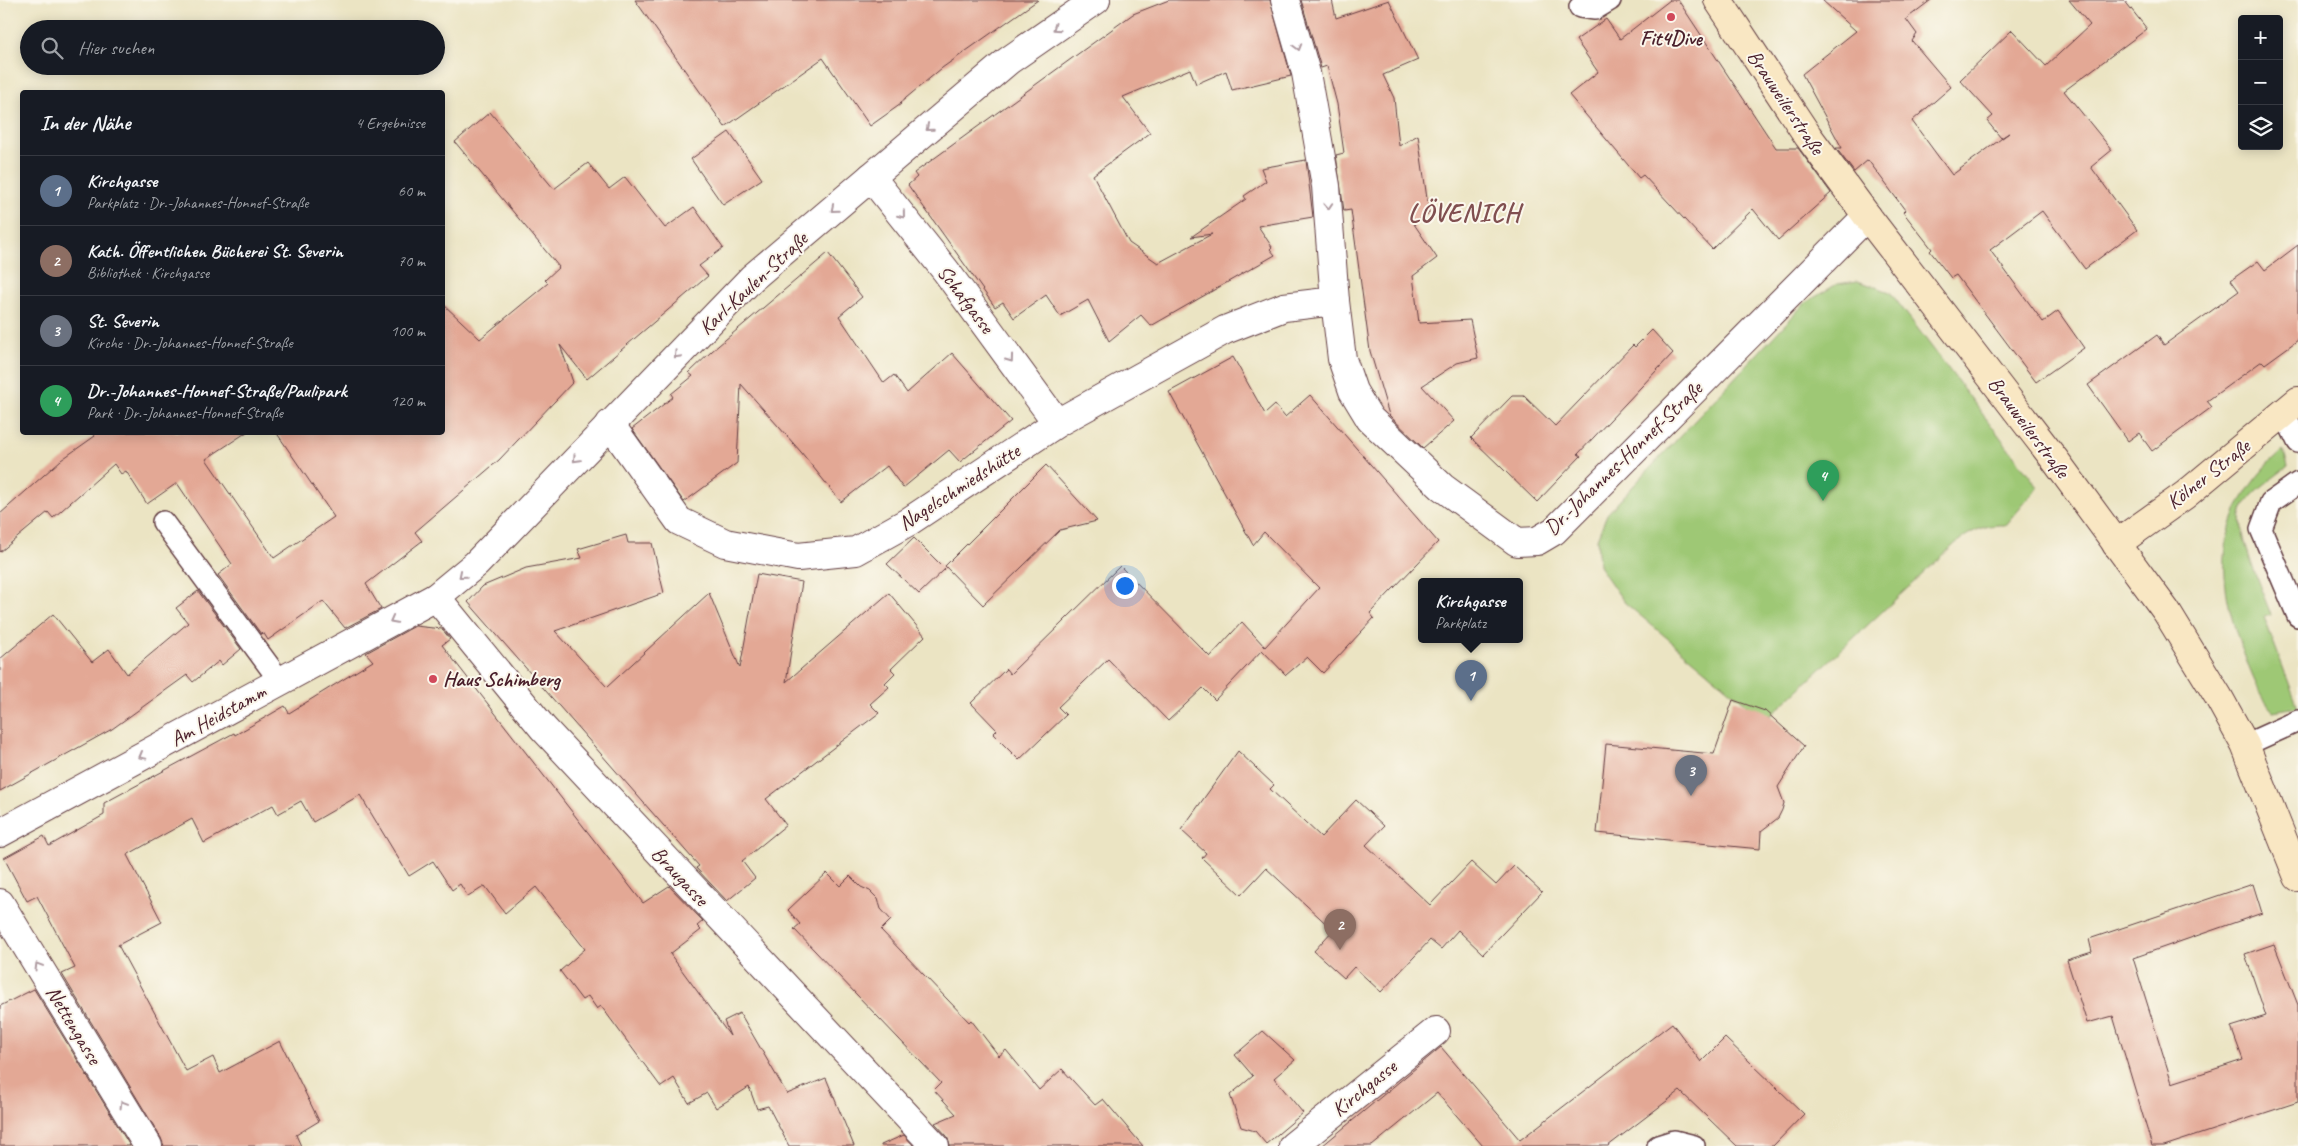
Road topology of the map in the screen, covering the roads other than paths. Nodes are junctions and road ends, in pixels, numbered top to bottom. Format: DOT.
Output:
graph roads {
  1 [pos="1096,0"];
  2 [pos="1285,0"];
  3 [pos="1610,0"];
  4 [pos="1718,0"];
  5 [pos="1580,7"];
  6 [pos="871,177"];
  7 [pos="1867,216"];
  8 [pos="1335,301"];
  9 [pos="2291,407"];
  10 [pos="1057,423"];
  11 [pos="610,424"];
  12 [pos="2298,442"];
  13 [pos="2298,483"];
  14 [pos="163,522"];
  15 [pos="2116,544"];
  16 [pos="436,597"];
  17 [pos="2298,616"];
  18 [pos="280,681"];
  19 [pos="2298,721"];
  20 [pos="2244,745"];
  21 [pos="0,833"];
  22 [pos="2298,877"];
  23 [pos="0,903"];
  24 [pos="1436,1031"];
  25 [pos="148,1146"];
  26 [pos="934,1146"];
  27 [pos="1293,1146"];
  28 [pos="1658,1146"];
  29 [pos="1694,1146"];
  1 -- 6 [label="street, Karl-Kaulen-Straße, one-way"];
  2 -- 8 [label="street, Dr.-Johannes-Honnef-Straße, one-way"];
  3 -- 5 [label="lane"];
  4 -- 7 [label="street, Brauweilerstraße"];
  6 -- 10 [label="street, Schafgasse, one-way"];
  6 -- 11 [label="street, Karl-Kaulen-Straße, one-way"];
  7 -- 8 [label="street, Dr.-Johannes-Honnef-Straße"];
  7 -- 15 [label="street, Brauweilerstraße"];
  8 -- 10 [label="street, Nagelschmiedshütte"];
  9 -- 12 [label="lane"];
  9 -- 15 [label="street, Kölner Straße"];
  10 -- 11 [label="street, Nagelschmiedshütte"];
  11 -- 16 [label="street, Karl-Kaulen-Straße, one-way"];
  13 -- 17 [label="lane"];
  14 -- 18 [label="lane"];
  15 -- 20 [label="street, Brauweilerstraße"];
  16 -- 18 [label="street, Am Heidstamm, one-way"];
  16 -- 26 [label="street, Braugasse"];
  18 -- 21 [label="street, Am Heidstamm, one-way"];
  19 -- 20 [label="lane"];
  20 -- 22 [label="street, Brauweilerstraße"];
  25 -- 23 [label="street, Nettengasse, one-way"];
  24 -- 27 [label="street, Kirchgasse"];
  28 -- 29 [label="lane"];
}
